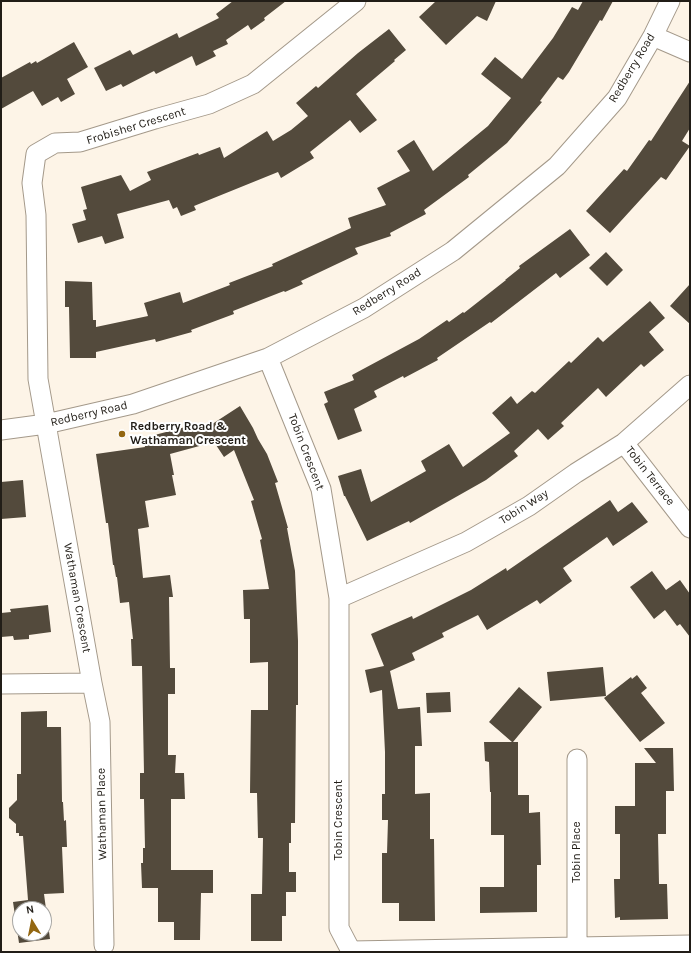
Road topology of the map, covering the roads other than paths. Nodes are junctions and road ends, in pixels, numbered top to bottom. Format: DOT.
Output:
graph roads {
  1 [pos="356,1"];
  2 [pos="670,1"];
  3 [pos="653,36"];
  4 [pos="690,52"];
  5 [pos="268,358"];
  6 [pos="690,385"];
  7 [pos="46,424"];
  8 [pos="1,430"];
  9 [pos="624,443"];
  10 [pos="690,528"];
  11 [pos="339,598"];
  12 [pos="92,683"];
  13 [pos="1,684"];
  14 [pos="577,759"];
  15 [pos="104,945"];
  16 [pos="690,945"];
  17 [pos="577,946"];
  1 -- 7 [label="street, Frobisher Crescent"];
  2 -- 3 [label="street, Redberry Road"];
  3 -- 4 [label="street"];
  3 -- 5 [label="street, Redberry Road"];
  5 -- 7 [label="street, Redberry Road"];
  5 -- 11 [label="street, Tobin Crescent"];
  6 -- 9 [label="street, Tobin Way"];
  7 -- 8 [label="street, Redberry Road"];
  7 -- 12 [label="street, Wathaman Crescent"];
  9 -- 10 [label="street, Tobin Terrace"];
  9 -- 11 [label="street, Tobin Way"];
  11 -- 17 [label="street, Tobin Crescent"];
  12 -- 13 [label="street"];
  12 -- 15 [label="street, Wathaman Place"];
  14 -- 17 [label="street, Tobin Place"];
  16 -- 17 [label="street, Tobin Crescent"];
}
